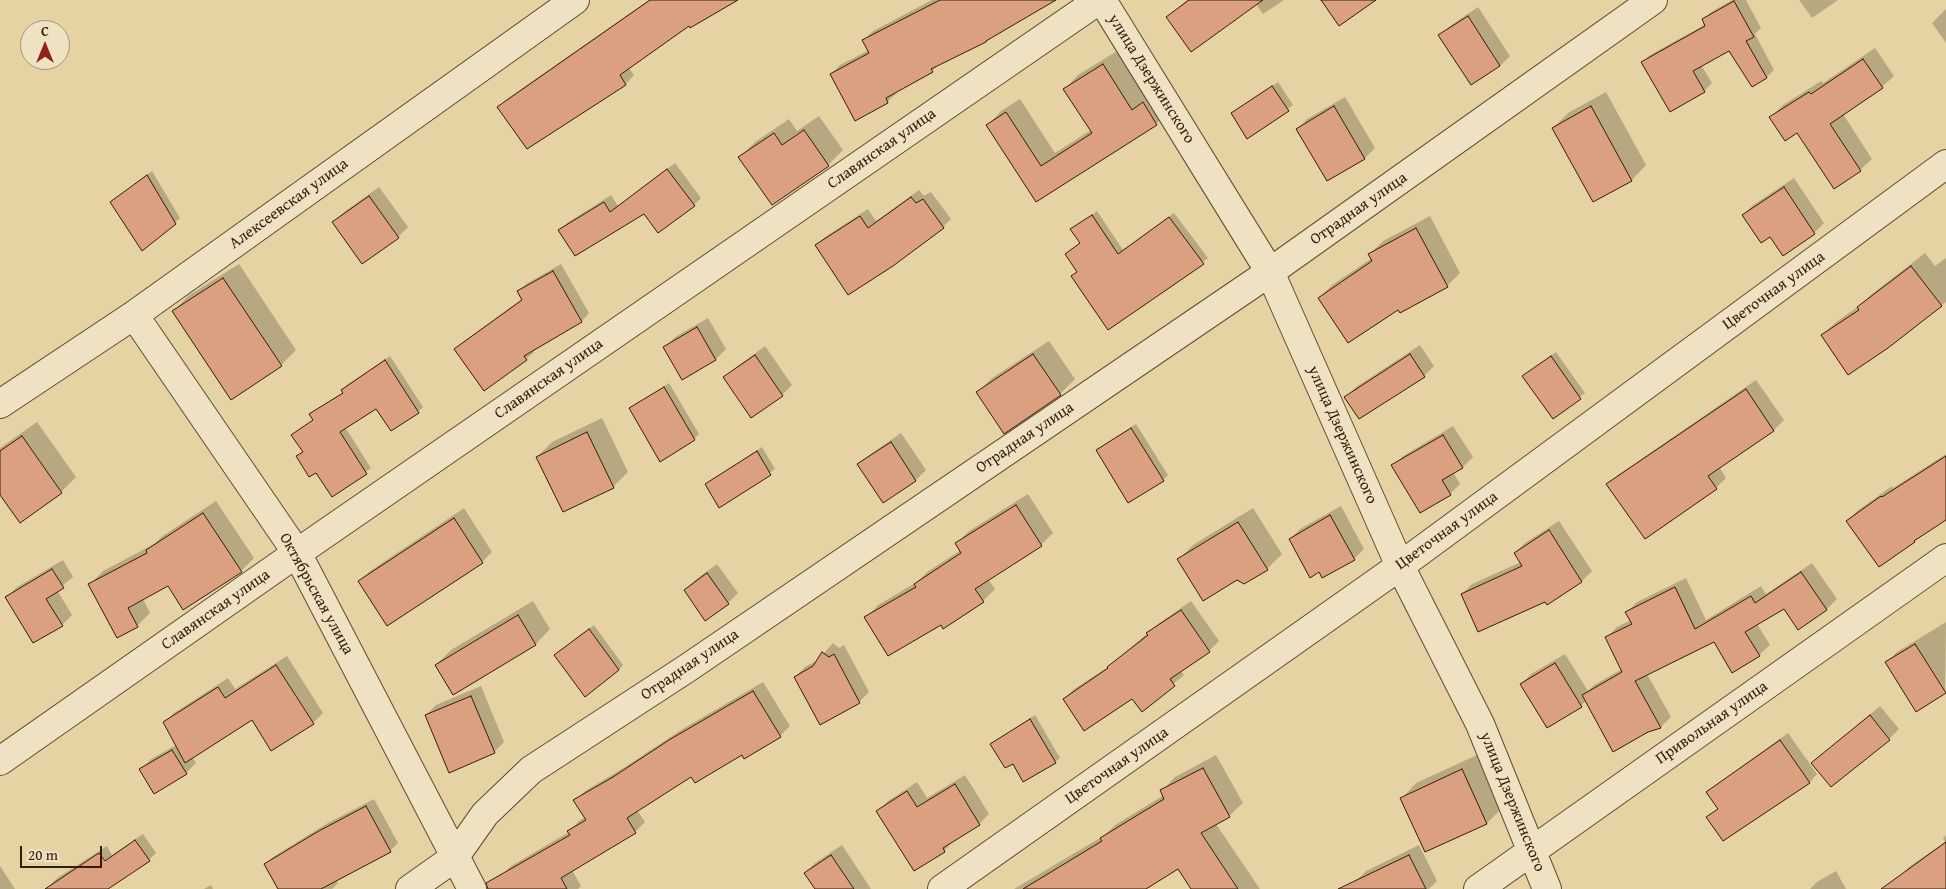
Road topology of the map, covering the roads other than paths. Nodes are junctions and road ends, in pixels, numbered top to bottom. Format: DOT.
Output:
graph roads {
  1 [pos="575,0"];
  2 [pos="1100,0"];
  3 [pos="1653,0"];
  4 [pos="1946,164"];
  5 [pos="1270,272"];
  6 [pos="134,315"];
  7 [pos="0,404"];
  8 [pos="297,553"];
  9 [pos="1946,558"];
  10 [pos="1400,566"];
  11 [pos="0,761"];
  12 [pos="1531,851"];
  13 [pos="454,858"];
  14 [pos="410,889"];
  15 [pos="472,889"];
  16 [pos="942,889"];
  17 [pos="1478,889"];
  18 [pos="1547,889"];
  1 -- 6 [label="street, Алексеевская улица"];
  2 -- 5 [label="street, улица Дзержинского"];
  2 -- 8 [label="street, Славянская улица"];
  3 -- 5 [label="street, Отрадная улица"];
  4 -- 10 [label="street, Цветочная улица"];
  5 -- 10 [label="street, улица Дзержинского"];
  5 -- 13 [label="street, Отрадная улица"];
  6 -- 7 [label="street, Алексеевская улица"];
  6 -- 8 [label="street, Октябрьская улица"];
  8 -- 11 [label="street, Славянская улица"];
  8 -- 13 [label="street, Октябрьская улица"];
  9 -- 12 [label="street, Привольная улица"];
  10 -- 12 [label="street, улица Дзержинского"];
  10 -- 16 [label="street, Цветочная улица"];
  12 -- 17 [label="street, Привольная улица"];
  12 -- 18 [label="street, улица Дзержинского"];
  13 -- 14 [label="street, Отрадная улица"];
  13 -- 15 [label="street, Октябрьская улица"];
}
